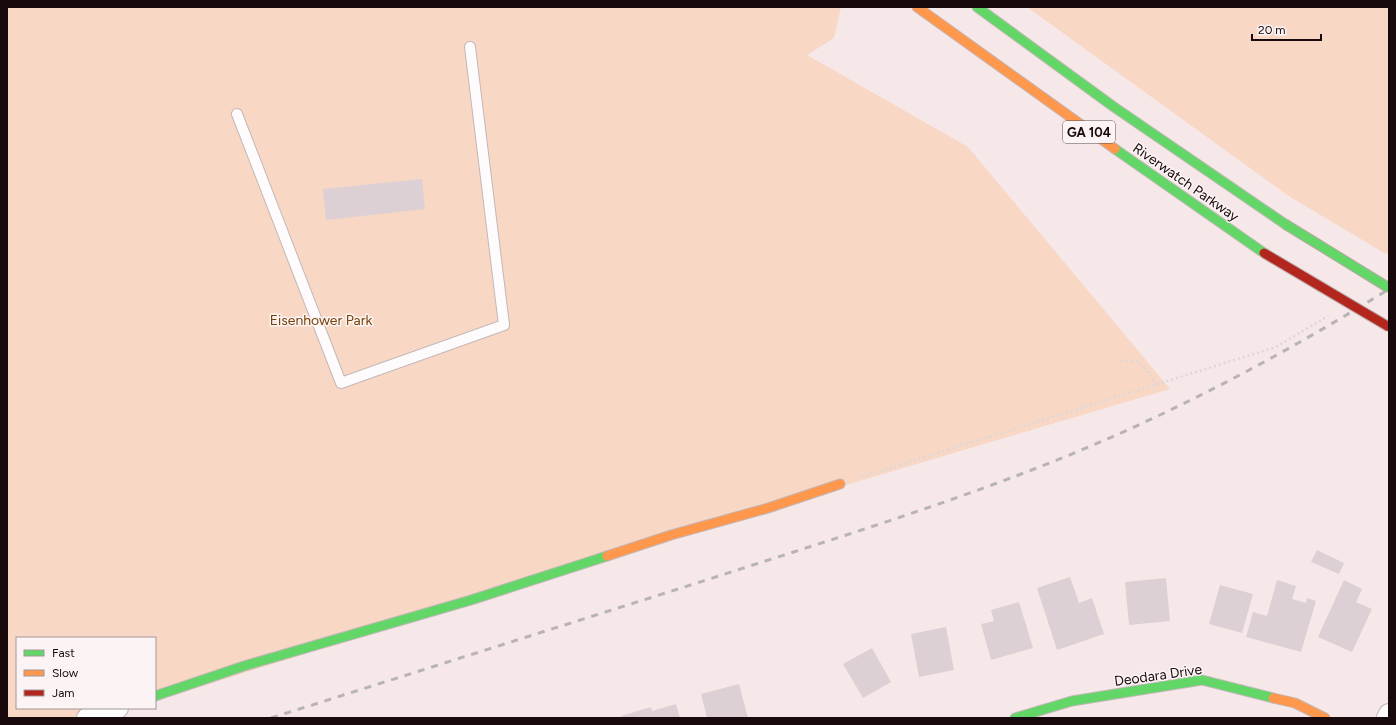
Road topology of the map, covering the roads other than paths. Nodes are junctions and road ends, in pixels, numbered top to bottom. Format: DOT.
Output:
graph roads {
  1 [pos="917,7"];
  2 [pos="977,7"];
  3 [pos="470,47"];
  4 [pos="237,114"];
  5 [pos="1389,288"];
  6 [pos="1389,327"];
  7 [pos="840,484"];
  8 [pos="156,696"];
  9 [pos="115,709"];
  10 [pos="1389,714"];
  11 [pos="87,718"];
  12 [pos="1015,718"];
  13 [pos="1325,718"];
  14 [pos="1387,718"];
  1 -- 6 [label="main road, Riverwatch Parkway / GA 104, bridge"];
  2 -- 5 [label="main road, Riverwatch Parkway / GA 104, bridge"];
  3 -- 4 [label="lane"];
  7 -- 8 [label="main road"];
  9 -- 11 [label="street"];
  10 -- 14 [label="street"];
  12 -- 13 [label="main road, Deodara Drive"];
}
